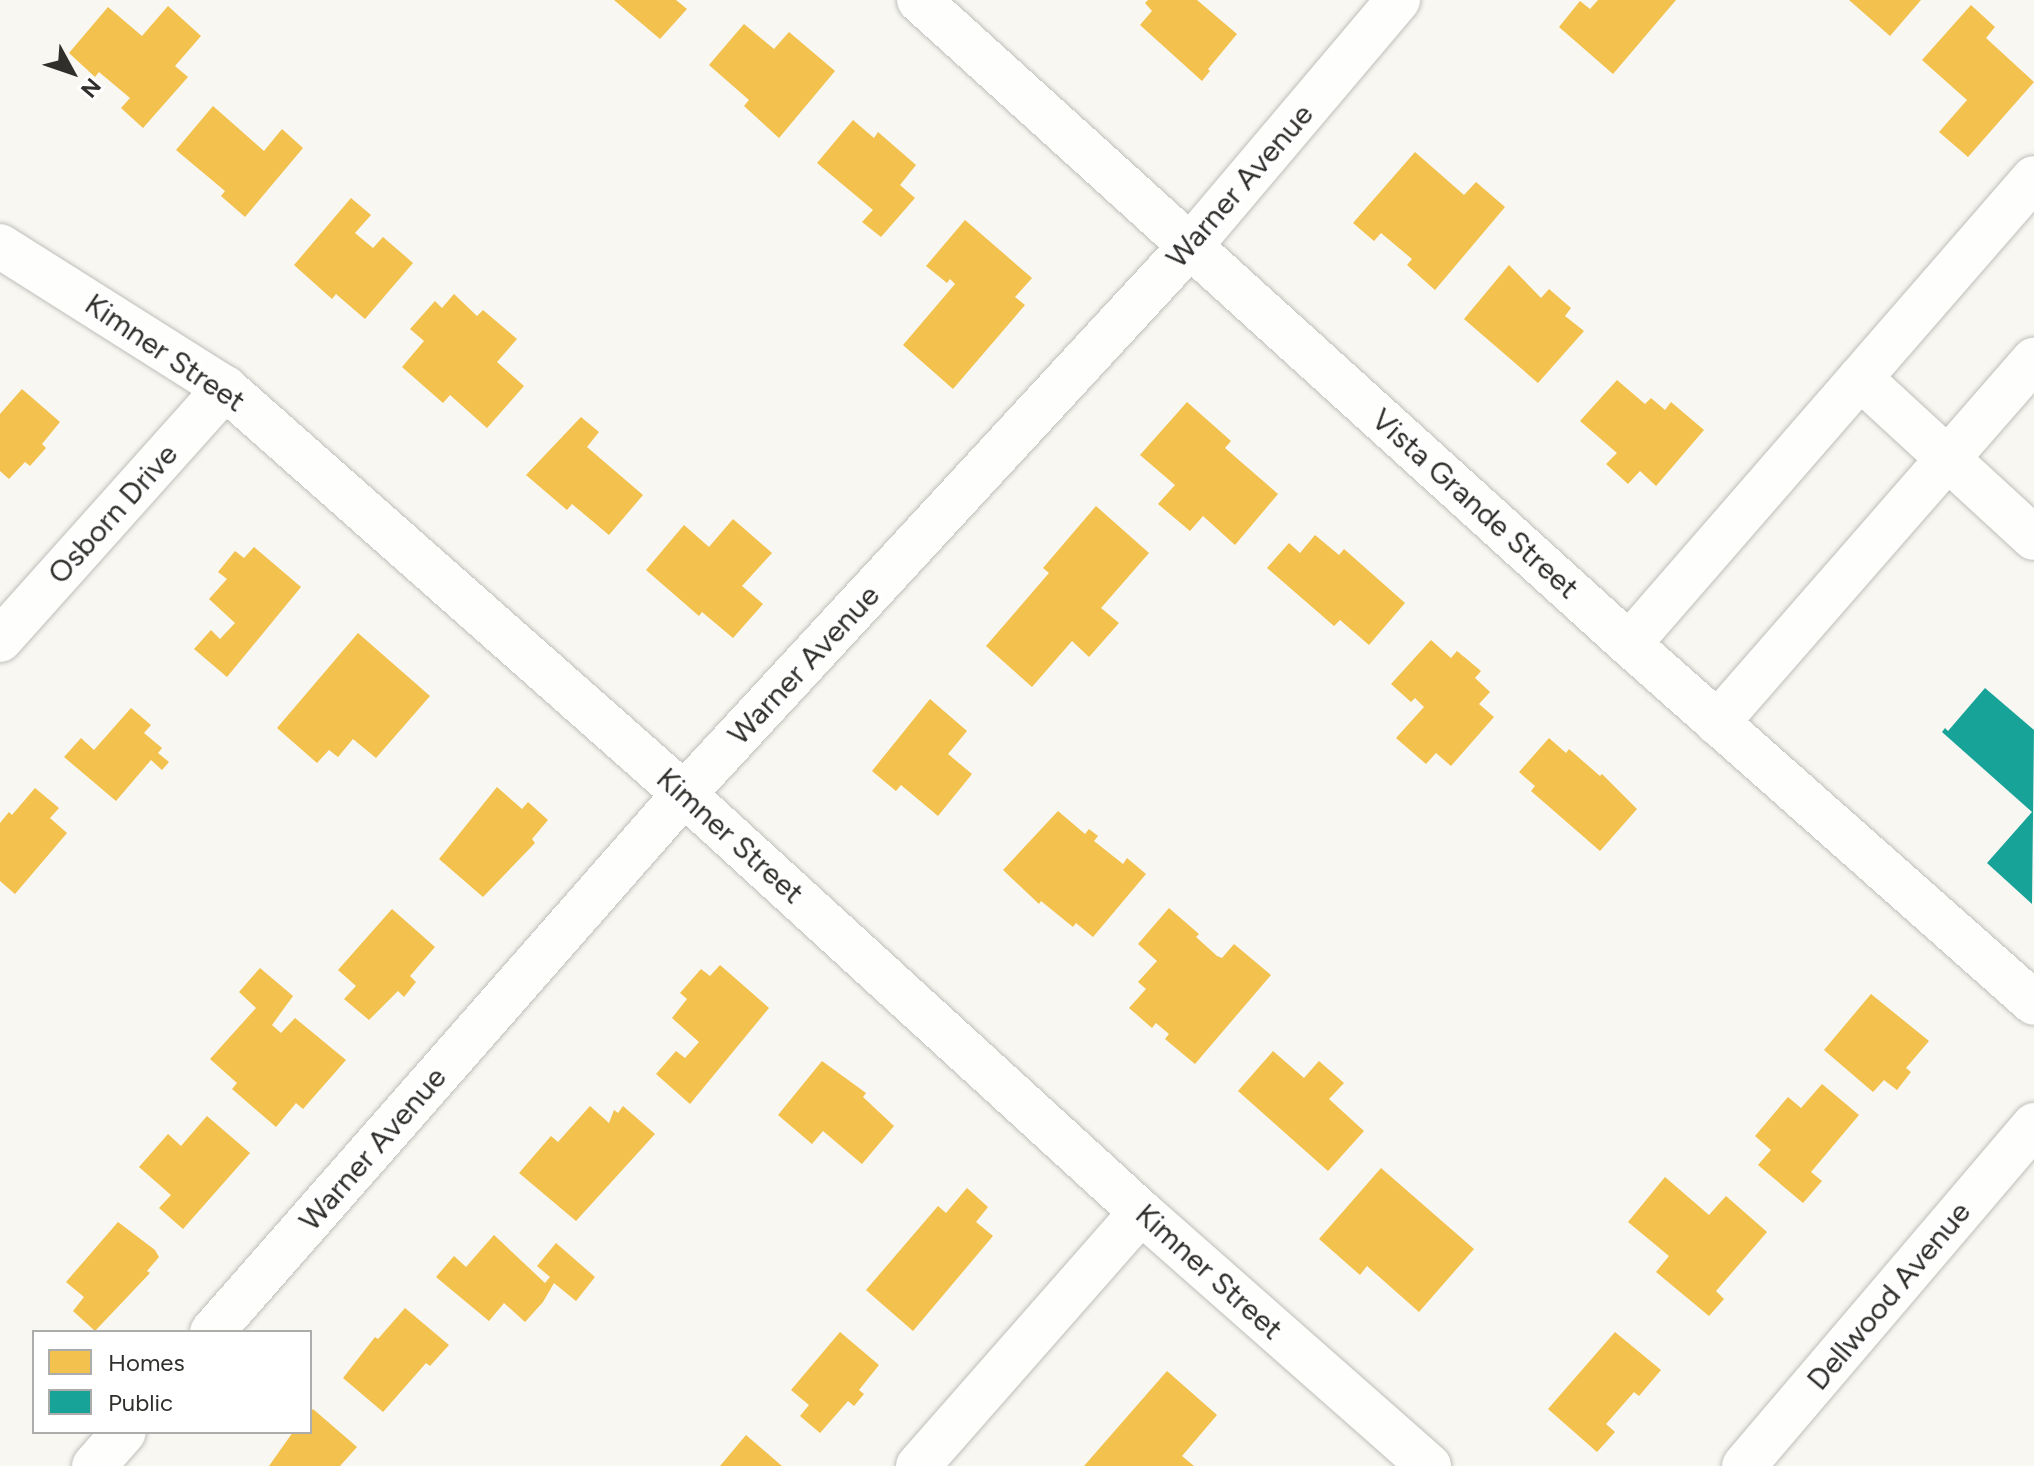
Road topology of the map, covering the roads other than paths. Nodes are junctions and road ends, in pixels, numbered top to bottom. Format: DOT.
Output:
graph roads {
  1 [pos="919,0"];
  2 [pos="1398,0"];
  3 [pos="2034,178"];
  4 [pos="1191,245"];
  5 [pos="0,246"];
  6 [pos="2034,360"];
  7 [pos="1860,378"];
  8 [pos="225,388"];
  9 [pos="1948,459"];
  10 [pos="2034,538"];
  11 [pos="0,640"];
  12 [pos="1629,644"];
  13 [pos="1717,723"];
  14 [pos="684,794"];
  15 [pos="2034,1003"];
  16 [pos="2034,1125"];
  17 [pos="1141,1212"];
  18 [pos="214,1330"];
  19 [pos="122,1434"];
  20 [pos="94,1466"];
  21 [pos="918,1466"];
  22 [pos="1429,1466"];
  23 [pos="1744,1466"];
  1 -- 4 [label="street, Vista Grande Street"];
  2 -- 4 [label="street, Warner Avenue"];
  3 -- 7 [label="street"];
  4 -- 12 [label="street, Vista Grande Street"];
  4 -- 14 [label="street, Warner Avenue"];
  5 -- 8 [label="street, Kimner Street"];
  6 -- 9 [label="street"];
  7 -- 9 [label="street"];
  7 -- 12 [label="street"];
  8 -- 11 [label="street, Osborn Drive"];
  8 -- 14 [label="street, Kimner Street"];
  9 -- 10 [label="street"];
  9 -- 13 [label="street"];
  12 -- 13 [label="street, Vista Grande Street"];
  13 -- 15 [label="street, Vista Grande Street"];
  14 -- 17 [label="street, Kimner Street"];
  14 -- 18 [label="street, Warner Avenue"];
  16 -- 23 [label="street, Dellwood Avenue"];
  17 -- 21 [label="street"];
  17 -- 22 [label="street, Kimner Street"];
  19 -- 20 [label="street"];
}
